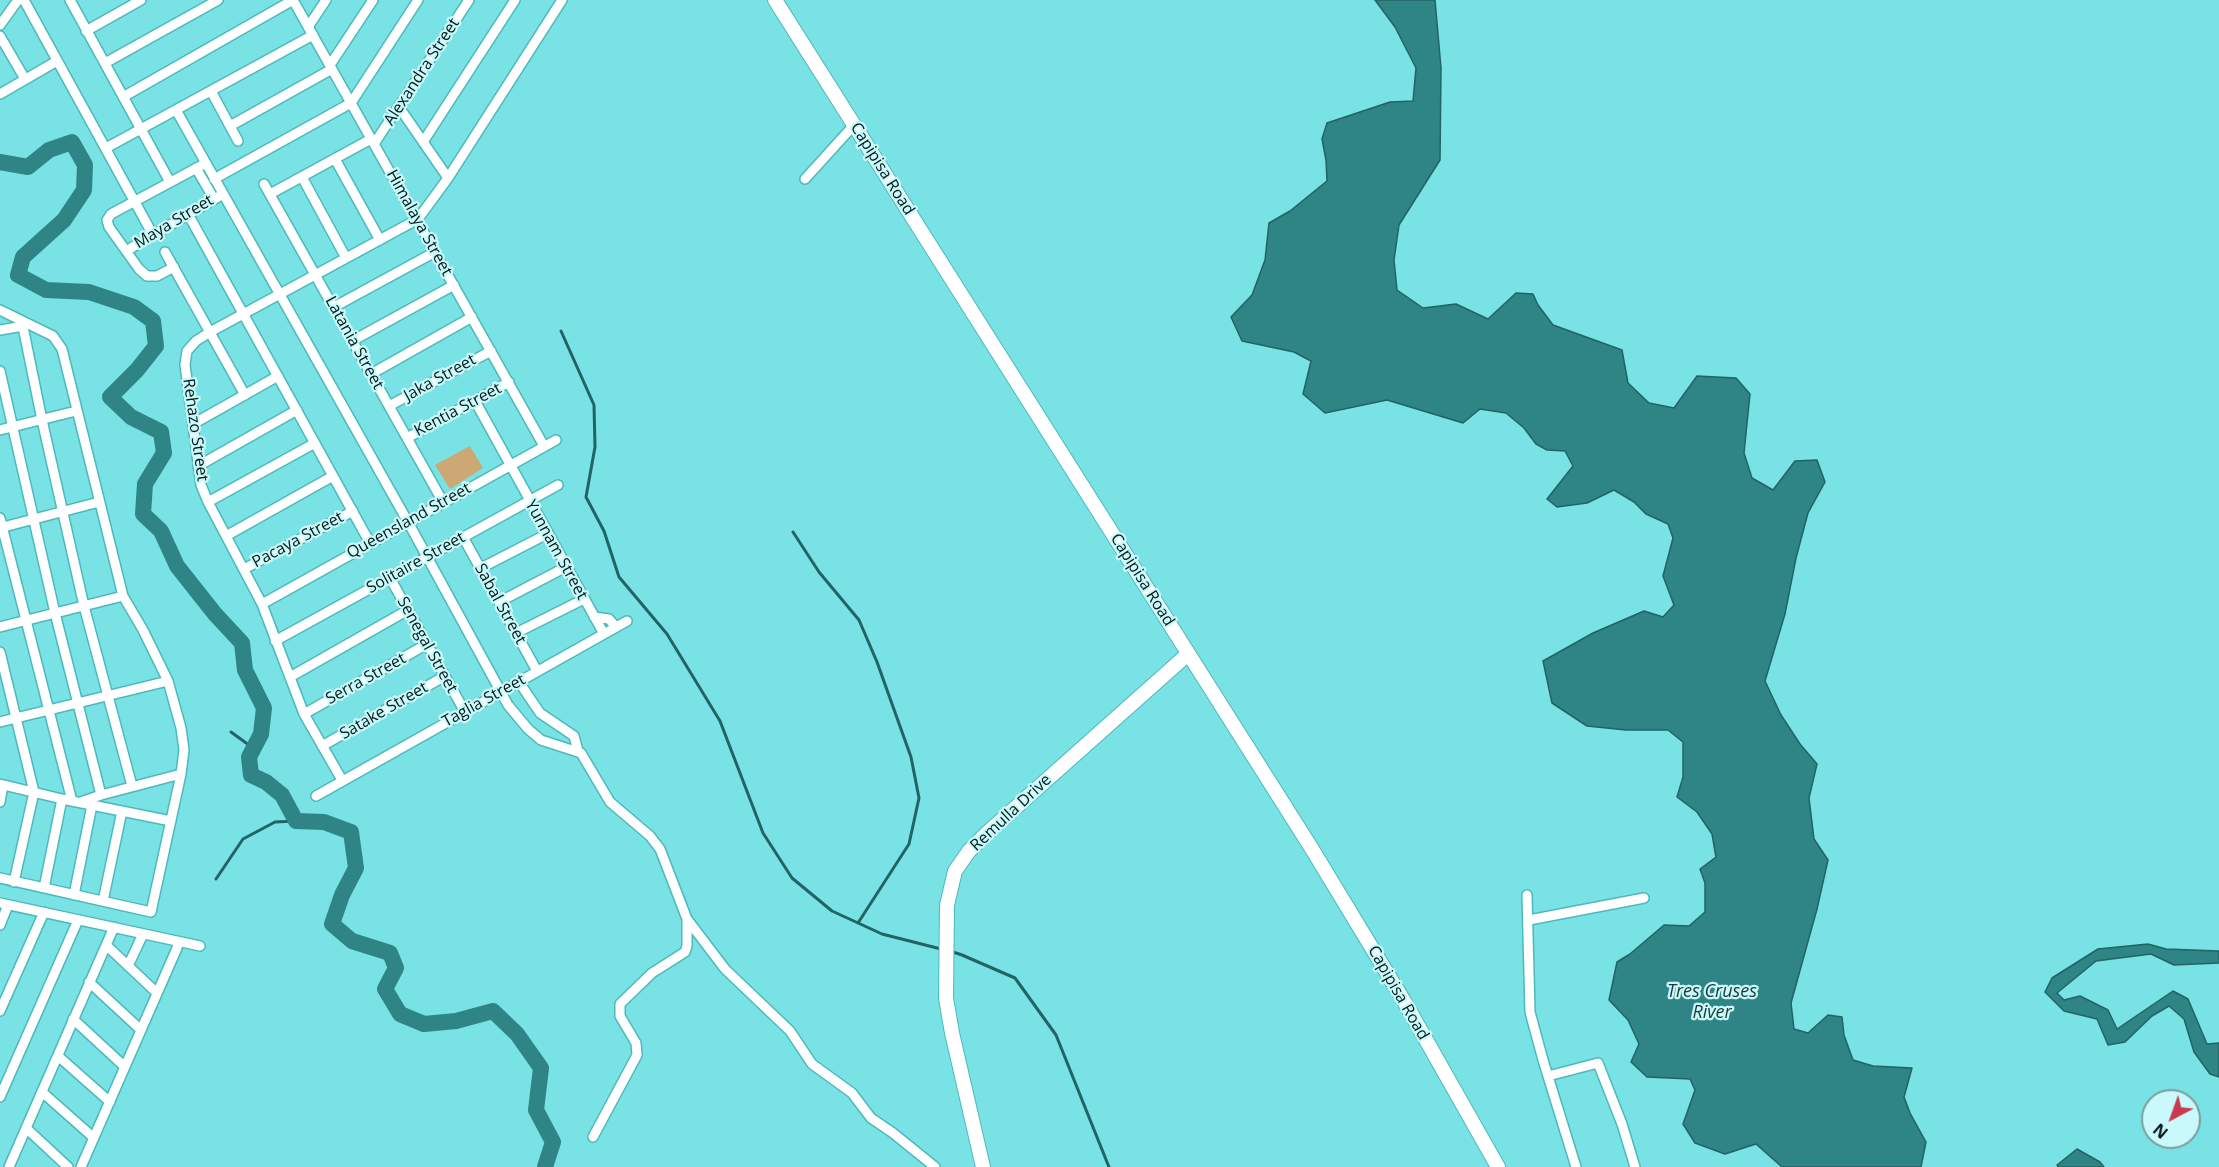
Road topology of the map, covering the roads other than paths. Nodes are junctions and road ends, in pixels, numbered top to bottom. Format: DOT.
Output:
graph roads {
  1 [pos="18,0"];
  2 [pos="24,0"];
  3 [pos="70,0"];
  4 [pos="141,0"];
  5 [pos="218,0"];
  6 [pos="293,0"];
  7 [pos="326,0"];
  8 [pos="373,0"];
  9 [pos="418,0"];
  10 [pos="469,0"];
  11 [pos="515,0"];
  12 [pos="562,0"];
  13 [pos="775,0"];
  14 [pos="0,25"];
  15 [pos="86,30"];
  16 [pos="311,31"];
  17 [pos="0,36"];
  18 [pos="57,61"];
  19 [pos="105,63"];
  20 [pos="331,67"];
  21 [pos="25,79"];
  22 [pos="210,91"];
  23 [pos="0,94"];
  24 [pos="123,97"];
  25 [pos="351,102"];
  26 [pos="399,107"];
  27 [pos="176,110"];
  28 [pos="854,125"];
  29 [pos="230,126"];
  30 [pos="141,129"];
  31 [pos="238,141"];
  32 [pos="373,141"];
  33 [pos="423,142"];
  34 [pos="106,148"];
  35 [pos="335,159"];
  36 [pos="206,163"];
  37 [pos="196,168"];
  38 [pos="302,177"];
  39 [pos="214,178"];
  40 [pos="448,178"];
  41 [pos="805,179"];
  42 [pos="170,182"];
  43 [pos="264,184"];
  44 [pos="270,194"];
  45 [pos="218,196"];
  46 [pos="135,201"];
  47 [pos="188,214"];
  48 [pos="418,219"];
  49 [pos="153,235"];
  50 [pos="380,240"];
  51 [pos="126,251"];
  52 [pos="165,252"];
  53 [pos="435,252"];
  54 [pos="345,258"];
  55 [pos="174,267"];
  56 [pos="315,275"];
  57 [pos="454,285"];
  58 [pos="278,294"];
  59 [pos="333,307"];
  60 [pos="0,310"];
  61 [pos="244,314"];
  62 [pos="472,317"];
  63 [pos="22,324"];
  64 [pos="0,330"];
  65 [pos="210,332"];
  66 [pos="352,341"];
  67 [pos="491,351"];
  68 [pos="0,371"];
  69 [pos="371,374"];
  70 [pos="278,376"];
  71 [pos="509,382"];
  72 [pos="245,395"];
  73 [pos="475,401"];
  74 [pos="389,406"];
  75 [pos="297,410"];
  76 [pos="76,411"];
  77 [pos="42,420"];
  78 [pos="193,424"];
  79 [pos="11,427"];
  80 [pos="0,430"];
  81 [pos="407,438"];
  82 [pos="556,440"];
  83 [pos="315,443"];
  84 [pos="544,446"];
  85 [pos="509,465"];
  86 [pos="198,466"];
  87 [pos="333,476"];
  88 [pos="558,485"];
  89 [pos="529,501"];
  90 [pos="99,502"];
  91 [pos="208,502"];
  92 [pos="443,502"];
  93 [pos="353,511"];
  94 [pos="62,512"];
  95 [pos="33,520"];
  96 [pos="408,522"];
  97 [pos="1,524"];
  98 [pos="547,534"];
  99 [pos="226,536"];
  100 [pos="463,537"];
  101 [pos="370,543"];
  102 [pos="427,557"];
  103 [pos="566,567"];
  104 [pos="481,568"];
  105 [pos="244,569"];
  106 [pos="390,578"];
  107 [pos="123,596"];
  108 [pos="584,598"];
  109 [pos="499,602"];
  110 [pos="262,604"];
  111 [pos="84,606"];
  112 [pos="408,610"];
  113 [pos="55,613"];
  114 [pos="594,617"];
  115 [pos="25,621"];
  116 [pos="627,621"];
  117 [pos="0,627"];
  118 [pos="616,627"];
  119 [pos="516,633"];
  120 [pos="604,634"];
  121 [pos="275,641"];
  122 [pos="427,644"];
  123 [pos="0,652"];
  124 [pos="1188,654"];
  125 [pos="537,671"];
  126 [pos="445,676"];
  127 [pos="290,677"];
  128 [pos="168,681"];
  129 [pos="519,682"];
  130 [pos="501,692"];
  131 [pos="106,696"];
  132 [pos="78,704"];
  133 [pos="48,711"];
  134 [pos="465,711"];
  135 [pos="304,714"];
  136 [pos="17,718"];
  137 [pos="0,722"];
  138 [pos="322,746"];
  139 [pos="578,751"];
  140 [pos="182,774"];
  141 [pos="342,780"];
  142 [pos="1,784"];
  143 [pos="132,786"];
  144 [pos="34,792"];
  145 [pos="101,795"];
  146 [pos="316,796"];
  147 [pos="72,801"];
  148 [pos="0,802"];
  149 [pos="92,805"];
  150 [pos="122,811"];
  151 [pos="171,821"];
  152 [pos="0,878"];
  153 [pos="14,882"];
  154 [pos="44,888"];
  155 [pos="74,895"];
  156 [pos="1527,895"];
  157 [pos="1644,898"];
  158 [pos="103,901"];
  159 [pos="4,904"];
  160 [pos="44,912"];
  161 [pos="687,919"];
  162 [pos="78,920"];
  163 [pos="1529,920"];
  164 [pos="0,924"];
  165 [pos="114,927"];
  166 [pos="143,934"];
  167 [pos="177,942"];
  168 [pos="106,945"];
  169 [pos="200,946"];
  170 [pos="128,966"];
  171 [pos="90,982"];
  172 [pos="158,993"];
  173 [pos="0,1011"];
  174 [pos="73,1019"];
  175 [pos="141,1030"];
  176 [pos="58,1056"];
  177 [pos="125,1067"];
  178 [pos="1548,1076"];
  179 [pos="42,1092"];
  180 [pos="0,1097"];
  181 [pos="110,1102"];
  182 [pos="26,1128"];
  183 [pos="593,1137"];
  184 [pos="94,1138"];
  185 [pos="11,1166"];
  186 [pos="68,1167"];
  187 [pos="81,1167"];
  188 [pos="935,1167"];
  189 [pos="983,1167"];
  190 [pos="1498,1167"];
  191 [pos="1576,1167"];
  192 [pos="1635,1167"];
  1 -- 14 [label="street"];
  2 -- 18 [label="street"];
  3 -- 15 [label="street"];
  4 -- 15 [label="street"];
  5 -- 19 [label="street"];
  6 -- 16 [label="street, Himalaya Street"];
  6 -- 24 [label="street"];
  7 -- 16 [label="street"];
  8 -- 20 [label="street"];
  9 -- 25 [label="street"];
  10 -- 26 [label="street, Alexandra Street"];
  11 -- 33 [label="street"];
  12 -- 40 [label="street"];
  13 -- 28 [label="main road, Capipisa Road"];
  15 -- 19 [label="street"];
  16 -- 20 [label="street, Himalaya Street"];
  16 -- 22 [label="street"];
  17 -- 21 [label="street"];
  18 -- 21 [label="street"];
  18 -- 34 [label="street"];
  19 -- 24 [label="street"];
  20 -- 25 [label="street, Himalaya Street"];
  20 -- 29 [label="street"];
  21 -- 23 [label="street"];
  22 -- 27 [label="street"];
  22 -- 29 [label="street"];
  24 -- 30 [label="street"];
  25 -- 32 [label="street, Himalaya Street"];
  25 -- 39 [label="street"];
  26 -- 32 [label="street, Alexandra Street"];
  26 -- 33 [label="street"];
  27 -- 30 [label="street"];
  27 -- 36 [label="street"];
  28 -- 41 [label="street"];
  28 -- 124 [label="main road, Capipisa Road"];
  29 -- 31 [label="street"];
  30 -- 34 [label="street"];
  30 -- 42 [label="street"];
  32 -- 35 [label="street, Alexandra Street"];
  32 -- 48 [label="street, Himalaya Street"];
  33 -- 40 [label="street"];
  34 -- 46 [label="street"];
  35 -- 38 [label="street, Alexandra Street"];
  35 -- 50 [label="street"];
  36 -- 37 [label="street"];
  36 -- 39 [label="street"];
  37 -- 42 [label="street"];
  37 -- 45 [label="street"];
  38 -- 44 [label="street, Alexandra Street"];
  38 -- 54 [label="street"];
  39 -- 45 [label="street"];
  40 -- 48 [label="street"];
  42 -- 46 [label="street"];
  43 -- 44 [label="street, Latania Street"];
  44 -- 56 [label="street, Latania Street"];
  45 -- 47 [label="street, Maya Street"];
  45 -- 58 [label="street"];
  46 -- 49 [label="street"];
  46 -- 51 [label="street"];
  47 -- 49 [label="street, Maya Street"];
  47 -- 61 [label="street"];
  48 -- 50 [label="street, Rehazo Street"];
  48 -- 53 [label="street, Himalaya Street"];
  49 -- 51 [label="street, Maya Street"];
  50 -- 54 [label="street, Rehazo Street"];
  51 -- 55 [label="street"];
  52 -- 55 [label="street"];
  53 -- 57 [label="street, Himalaya Street"];
  53 -- 59 [label="street"];
  54 -- 56 [label="street, Rehazo Street"];
  55 -- 65 [label="street"];
  56 -- 58 [label="street, Rehazo Street"];
  56 -- 59 [label="street, Latania Street"];
  57 -- 62 [label="street, Himalaya Street"];
  57 -- 66 [label="street"];
  58 -- 61 [label="street, Rehazo Street"];
  58 -- 96 [label="street"];
  59 -- 66 [label="street, Latania Street"];
  60 -- 63 [label="street"];
  61 -- 65 [label="street, Rehazo Street"];
  61 -- 70 [label="street"];
  62 -- 67 [label="street, Himalaya Street"];
  62 -- 69 [label="street"];
  63 -- 64 [label="street"];
  63 -- 76 [label="street"];
  63 -- 77 [label="street"];
  65 -- 72 [label="street"];
  65 -- 78 [label="street, Rehazo Street"];
  66 -- 69 [label="street, Latania Street"];
  67 -- 71 [label="street, Himalaya Street"];
  67 -- 74 [label="street, Jaka Street"];
  68 -- 79 [label="street"];
  69 -- 74 [label="street, Latania Street"];
  70 -- 72 [label="street"];
  70 -- 75 [label="street"];
  71 -- 73 [label="street, Kentia Street"];
  71 -- 84 [label="street, Himalaya Street"];
  72 -- 78 [label="street"];
  73 -- 81 [label="street, Kentia Street"];
  73 -- 85 [label="street, Yunnam Street"];
  74 -- 81 [label="street, Latania Street"];
  75 -- 83 [label="street"];
  75 -- 86 [label="street"];
  76 -- 77 [label="street"];
  76 -- 90 [label="street"];
  77 -- 79 [label="street"];
  77 -- 94 [label="street"];
  78 -- 86 [label="street, Rehazo Street"];
  79 -- 80 [label="street"];
  79 -- 95 [label="street"];
  81 -- 92 [label="street, Latania Street"];
  82 -- 84 [label="street, Queensland Street"];
  83 -- 87 [label="street"];
  83 -- 91 [label="street"];
  84 -- 85 [label="street, Queensland Street"];
  85 -- 89 [label="street, Yunnam Street"];
  85 -- 92 [label="street, Queensland Street"];
  86 -- 91 [label="street, Rehazo Street"];
  87 -- 93 [label="street"];
  87 -- 99 [label="street"];
  88 -- 89 [label="street, Solitaire Street"];
  89 -- 98 [label="street, Yunnam Street"];
  89 -- 100 [label="street, Solitaire Street"];
  90 -- 94 [label="street"];
  90 -- 107 [label="street"];
  91 -- 99 [label="street, Rehazo Street"];
  92 -- 96 [label="street, Queensland Street"];
  93 -- 101 [label="street"];
  93 -- 105 [label="street, Pacaya Street"];
  94 -- 95 [label="street"];
  94 -- 111 [label="street"];
  95 -- 97 [label="street"];
  95 -- 113 [label="street"];
  96 -- 101 [label="street, Queensland Street"];
  96 -- 102 [label="street"];
  97 -- 115 [label="street"];
  98 -- 103 [label="street, Yunnam Street"];
  98 -- 104 [label="street"];
  99 -- 105 [label="street, Rehazo Street"];
  100 -- 102 [label="street, Solitaire Street"];
  100 -- 104 [label="street, Sabal Street"];
  101 -- 110 [label="street, Queensland Street"];
  102 -- 106 [label="street, Solitaire Street"];
  102 -- 130 [label="street"];
  103 -- 108 [label="street, Yunnam Street"];
  103 -- 109 [label="street"];
  104 -- 109 [label="street, Sabal Street"];
  105 -- 110 [label="street, Rehazo Street"];
  106 -- 112 [label="street, Senegal Street"];
  106 -- 121 [label="street, Solitaire Street"];
  107 -- 111 [label="street"];
  107 -- 128 [label="street"];
  108 -- 114 [label="street, Yunnam Street"];
  108 -- 119 [label="street"];
  109 -- 119 [label="street, Sabal Street"];
  110 -- 121 [label="street, Rehazo Street"];
  111 -- 113 [label="street"];
  111 -- 131 [label="street"];
  112 -- 122 [label="street, Senegal Street"];
  112 -- 127 [label="street"];
  113 -- 115 [label="street"];
  113 -- 132 [label="street"];
  114 -- 118 [label="street"];
  114 -- 120 [label="street, Yunnam Street"];
  115 -- 117 [label="street"];
  115 -- 133 [label="street"];
  116 -- 118 [label="street, Taglia Street"];
  118 -- 120 [label="street, Taglia Street"];
  119 -- 125 [label="street, Sabal Street"];
  120 -- 125 [label="street, Taglia Street"];
  121 -- 127 [label="street, Rehazo Street"];
  122 -- 126 [label="street, Senegal Street"];
  122 -- 135 [label="street, Serra Street"];
  123 -- 136 [label="street"];
  124 -- 189 [label="main road, Remulla Drive"];
  124 -- 190 [label="main road, Capipisa Road"];
  125 -- 129 [label="street, Taglia Street"];
  126 -- 134 [label="street, Senegal Street"];
  126 -- 138 [label="street, Satake Street"];
  127 -- 135 [label="street, Rehazo Street"];
  128 -- 131 [label="street"];
  128 -- 140 [label="street"];
  129 -- 130 [label="street, Taglia Street"];
  129 -- 139 [label="street"];
  130 -- 134 [label="street, Taglia Street"];
  130 -- 139 [label="street"];
  131 -- 132 [label="street"];
  131 -- 143 [label="street"];
  132 -- 133 [label="street"];
  132 -- 145 [label="street"];
  133 -- 136 [label="street"];
  133 -- 147 [label="street"];
  134 -- 141 [label="street, Taglia Street"];
  135 -- 138 [label="street, Rehazo Street"];
  136 -- 137 [label="street"];
  136 -- 144 [label="street"];
  138 -- 141 [label="street, Rehazo Street"];
  139 -- 161 [label="street"];
  140 -- 143 [label="street"];
  140 -- 151 [label="street"];
  141 -- 146 [label="street, Taglia Street"];
  142 -- 144 [label="street"];
  142 -- 148 [label="street"];
  143 -- 145 [label="street"];
  144 -- 147 [label="street"];
  144 -- 153 [label="street"];
  145 -- 147 [label="street"];
  147 -- 149 [label="street"];
  147 -- 154 [label="street"];
  149 -- 150 [label="street"];
  149 -- 155 [label="street"];
  150 -- 151 [label="street"];
  150 -- 158 [label="street"];
  151 -- 158 [label="street"];
  152 -- 153 [label="street"];
  153 -- 154 [label="street"];
  154 -- 155 [label="street"];
  155 -- 158 [label="street"];
  156 -- 163 [label="street"];
  157 -- 163 [label="street"];
  159 -- 160 [label="street"];
  159 -- 164 [label="street"];
  160 -- 162 [label="street"];
  160 -- 173 [label="street"];
  161 -- 183 [label="street"];
  161 -- 188 [label="street"];
  162 -- 165 [label="street"];
  162 -- 180 [label="street"];
  163 -- 178 [label="street"];
  165 -- 166 [label="street"];
  165 -- 168 [label="street"];
  166 -- 167 [label="street"];
  166 -- 170 [label="street"];
  167 -- 169 [label="street"];
  167 -- 172 [label="street"];
  168 -- 170 [label="street"];
  168 -- 171 [label="street"];
  170 -- 172 [label="street"];
  171 -- 174 [label="street"];
  171 -- 175 [label="street"];
  172 -- 175 [label="street"];
  174 -- 176 [label="street"];
  174 -- 177 [label="street"];
  175 -- 177 [label="street"];
  176 -- 179 [label="street"];
  176 -- 181 [label="street"];
  177 -- 181 [label="street"];
  178 -- 191 [label="street"];
  178 -- 192 [label="street"];
  179 -- 182 [label="street"];
  179 -- 184 [label="street"];
  181 -- 184 [label="street"];
  182 -- 185 [label="street"];
  182 -- 186 [label="street"];
  184 -- 187 [label="street"];
}
